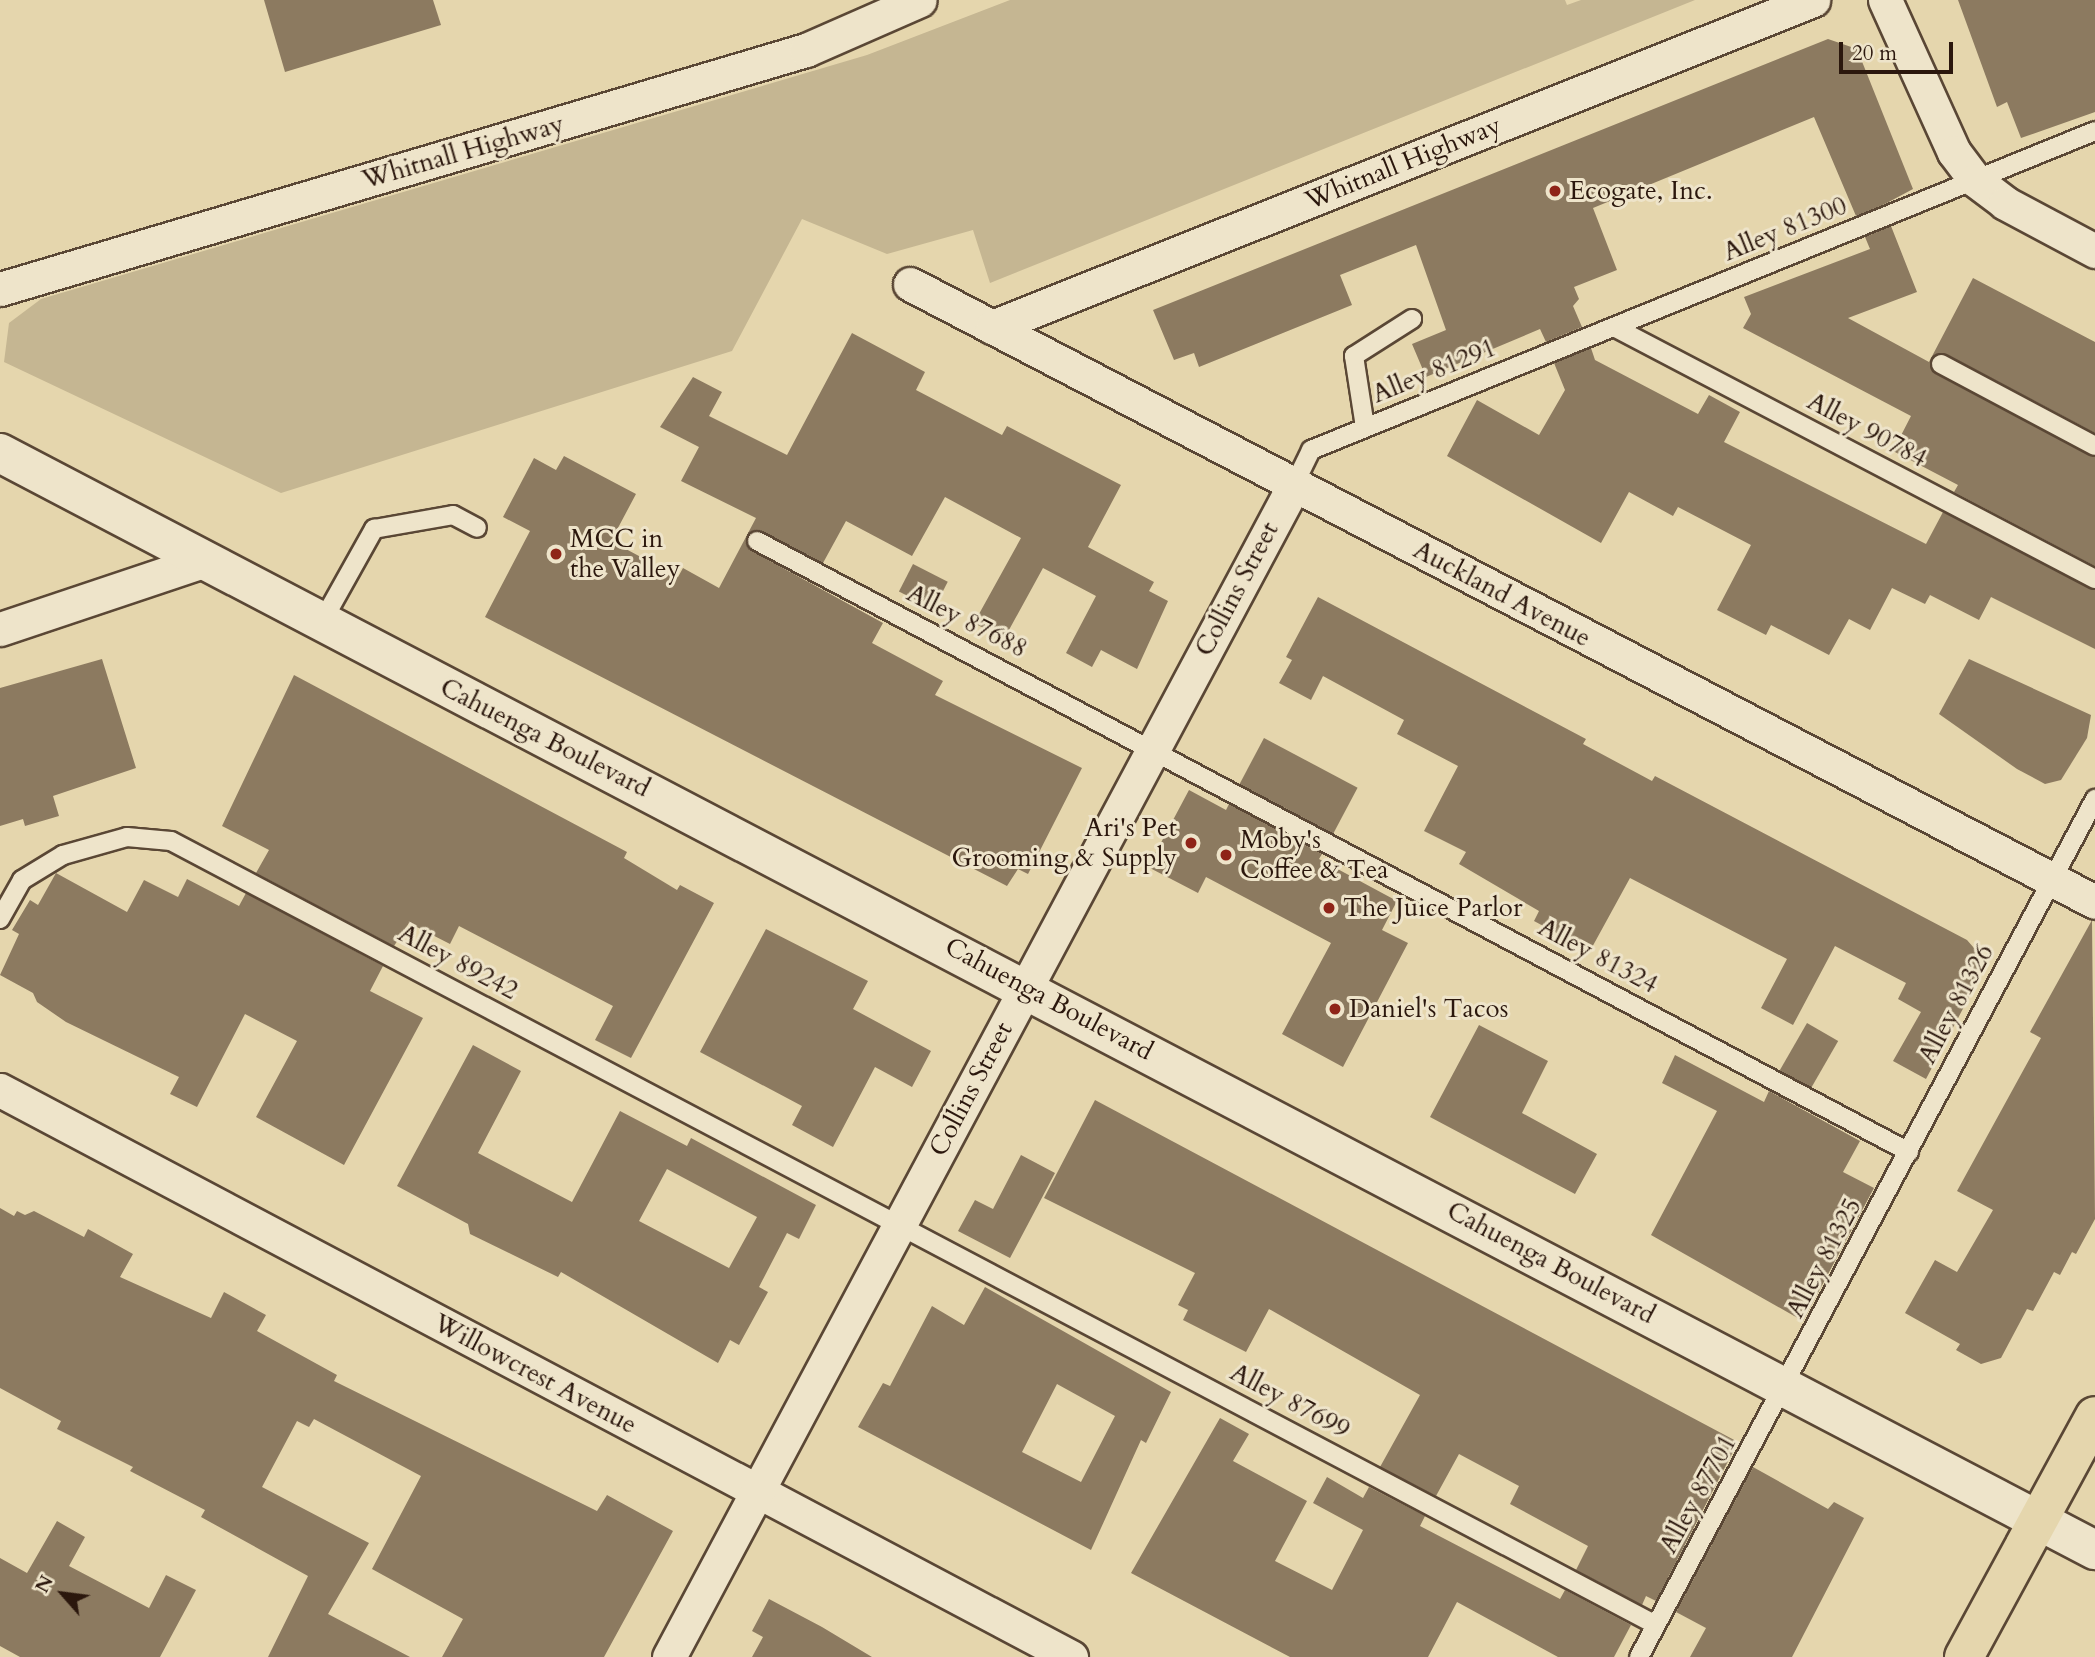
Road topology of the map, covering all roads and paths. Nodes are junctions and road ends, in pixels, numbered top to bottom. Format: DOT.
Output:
graph roads {
  1 [pos="920,0"];
  2 [pos="1813,0"];
  3 [pos="1885,0"];
  4 [pos="2095,131"];
  5 [pos="1975,180"];
  6 [pos="2095,251"];
  7 [pos="910,284"];
  8 [pos="0,289"];
  9 [pos="1412,319"];
  10 [pos="992,327"];
  11 [pos="1614,327"];
  12 [pos="1941,365"];
  13 [pos="1365,427"];
  14 [pos="2095,446"];
  15 [pos="0,453"];
  16 [pos="1294,485"];
  17 [pos="477,528"];
  18 [pos="757,541"];
  19 [pos="206,560"];
  20 [pos="2095,579"];
  21 [pos="322,622"];
  22 [pos="0,629"];
  23 [pos="1152,747"];
  24 [pos="2095,799"];
  25 [pos="2051,880"];
  26 [pos="2095,902"];
  27 [pos="0,919"];
  28 [pos="1026,986"];
  29 [pos="0,1090"];
  30 [pos="1909,1152"];
  31 [pos="900,1224"];
  32 [pos="1786,1388"];
  33 [pos="2095,1416"];
  34 [pos="757,1492"];
  35 [pos="2040,1520"];
  36 [pos="2095,1550"];
  37 [pos="1656,1625"];
  38 [pos="669,1657"];
  39 [pos="1071,1657"];
  40 [pos="1639,1657"];
  41 [pos="1964,1657"];
  1 -- 8 [label="street, Whitnall Highway"];
  2 -- 10 [label="street, Whitnall Highway"];
  3 -- 5 [label="street"];
  4 -- 5 [label="lane, Alley 81300"];
  5 -- 6 [label="street"];
  5 -- 11 [label="lane, Alley 81300"];
  7 -- 10 [label="street, Auckland Avenue"];
  9 -- 13 [label="lane"];
  10 -- 16 [label="street, Auckland Avenue"];
  11 -- 13 [label="lane, Alley 81291"];
  11 -- 20 [label="lane, Alley 90784"];
  12 -- 14 [label="lane"];
  13 -- 16 [label="lane, Alley 81291"];
  15 -- 19 [label="main road, Cahuenga Boulevard"];
  16 -- 23 [label="street, Collins Street"];
  16 -- 25 [label="street, Auckland Avenue"];
  17 -- 21 [label="lane"];
  18 -- 23 [label="lane, Alley 87688"];
  19 -- 21 [label="main road, Cahuenga Boulevard"];
  19 -- 22 [label="street"];
  21 -- 28 [label="main road, Cahuenga Boulevard"];
  23 -- 28 [label="street, Collins Street"];
  23 -- 30 [label="lane, Alley 81324"];
  24 -- 25 [label="lane, Alley 81326"];
  25 -- 26 [label="street, Auckland Avenue"];
  25 -- 30 [label="lane, Alley 81326"];
  27 -- 31 [label="lane, Alley 89242"];
  28 -- 31 [label="street, Collins Street"];
  28 -- 32 [label="main road, Cahuenga Boulevard"];
  29 -- 34 [label="street, Willowcrest Avenue"];
  30 -- 32 [label="lane, Alley 81325"];
  31 -- 34 [label="street, Collins Street"];
  31 -- 37 [label="lane, Alley 87699"];
  32 -- 35 [label="main road, Cahuenga Boulevard"];
  32 -- 37 [label="lane, Alley 87701"];
  33 -- 35 [label="main road"];
  34 -- 38 [label="street, Collins Street"];
  34 -- 39 [label="street, Willowcrest Avenue"];
  35 -- 36 [label="main road, Cahuenga Boulevard"];
  35 -- 41 [label="main road"];
  37 -- 40 [label="lane, Alley 87701"];
}
